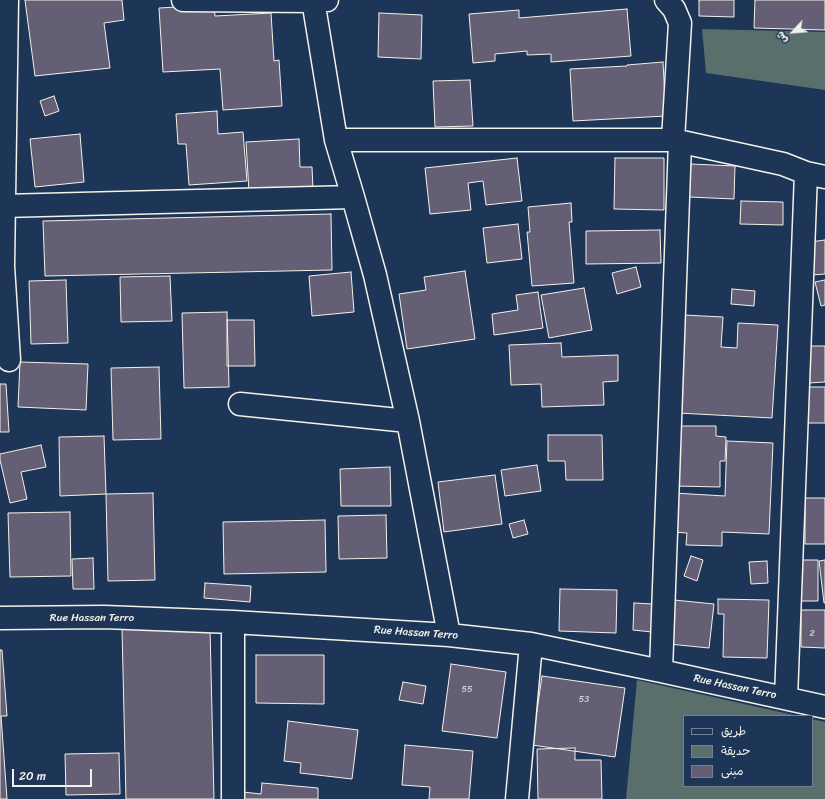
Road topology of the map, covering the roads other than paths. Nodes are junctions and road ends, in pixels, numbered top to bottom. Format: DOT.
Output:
graph roads {
  1 [pos="7,0"];
  2 [pos="183,0"];
  3 [pos="317,0"];
  4 [pos="666,0"];
  5 [pos="4,22"];
  6 [pos="336,140"];
  7 [pos="676,141"];
  8 [pos="816,175"];
  9 [pos="353,197"];
  10 [pos="3,206"];
  11 [pos="2,266"];
  12 [pos="9,360"];
  13 [pos="240,404"];
  14 [pos="408,421"];
  15 [pos="0,618"];
  16 [pos="233,622"];
  17 [pos="449,635"];
  18 [pos="531,644"];
  19 [pos="662,671"];
  20 [pos="786,698"];
  21 [pos="825,707"];
  22 [pos="233,799"];
  23 [pos="517,799"];
  1 -- 5 [label="street"];
  2 -- 3 [label="street"];
  3 -- 6 [label="street"];
  4 -- 7 [label="street"];
  5 -- 10 [label="street"];
  6 -- 7 [label="street"];
  6 -- 9 [label="street"];
  7 -- 8 [label="street"];
  7 -- 19 [label="street"];
  8 -- 20 [label="street"];
  9 -- 10 [label="street"];
  9 -- 14 [label="street"];
  10 -- 11 [label="street"];
  11 -- 12 [label="street"];
  13 -- 14 [label="street"];
  14 -- 17 [label="street"];
  15 -- 16 [label="street, Rue Hassan Terro"];
  16 -- 17 [label="street, Rue Hassan Terro"];
  16 -- 22 [label="street"];
  17 -- 18 [label="street, Rue Hassan Terro"];
  18 -- 19 [label="street, Rue Hassan Terro"];
  18 -- 23 [label="street"];
  19 -- 20 [label="street, Rue Hassan Terro"];
  20 -- 21 [label="street, Rue Hassan Terro"];
}
